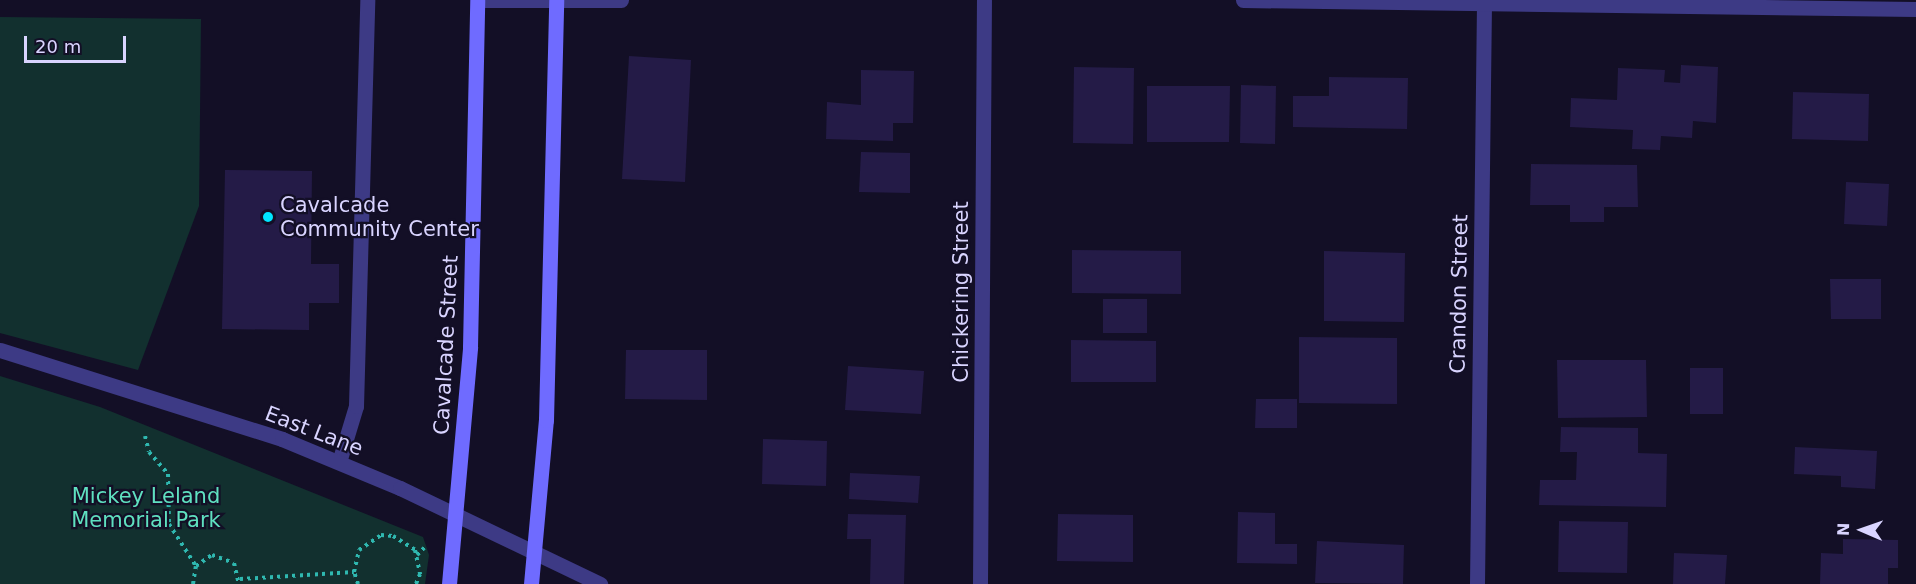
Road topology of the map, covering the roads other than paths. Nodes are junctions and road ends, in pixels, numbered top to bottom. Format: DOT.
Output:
graph roads {
  1 [pos="367,0"];
  2 [pos="477,0"];
  3 [pos="485,0"];
  4 [pos="556,0"];
  5 [pos="621,0"];
  6 [pos="984,0"];
  7 [pos="1243,0"];
  8 [pos="1484,4"];
  9 [pos="1916,9"];
  10 [pos="0,351"];
  11 [pos="339,462"];
  12 [pos="457,514"];
  13 [pos="535,552"];
  14 [pos="449,584"];
  15 [pos="531,584"];
  16 [pos="600,584"];
  17 [pos="980,584"];
  18 [pos="1476,584"];
  1 -- 11 [label="street"];
  2 -- 12 [label="main road, Cavalcade Street"];
  3 -- 4 [label="street"];
  4 -- 5 [label="street"];
  4 -- 13 [label="main road"];
  6 -- 17 [label="street, Chickering Street"];
  7 -- 8 [label="street"];
  8 -- 9 [label="street"];
  8 -- 18 [label="street, Crandon Street"];
  10 -- 11 [label="street, East Lane"];
  11 -- 12 [label="street, East Lane"];
  12 -- 13 [label="street, East Lane"];
  12 -- 14 [label="main road, Cavalcade Street"];
  13 -- 15 [label="main road"];
  13 -- 16 [label="street, East Lane"];
}
